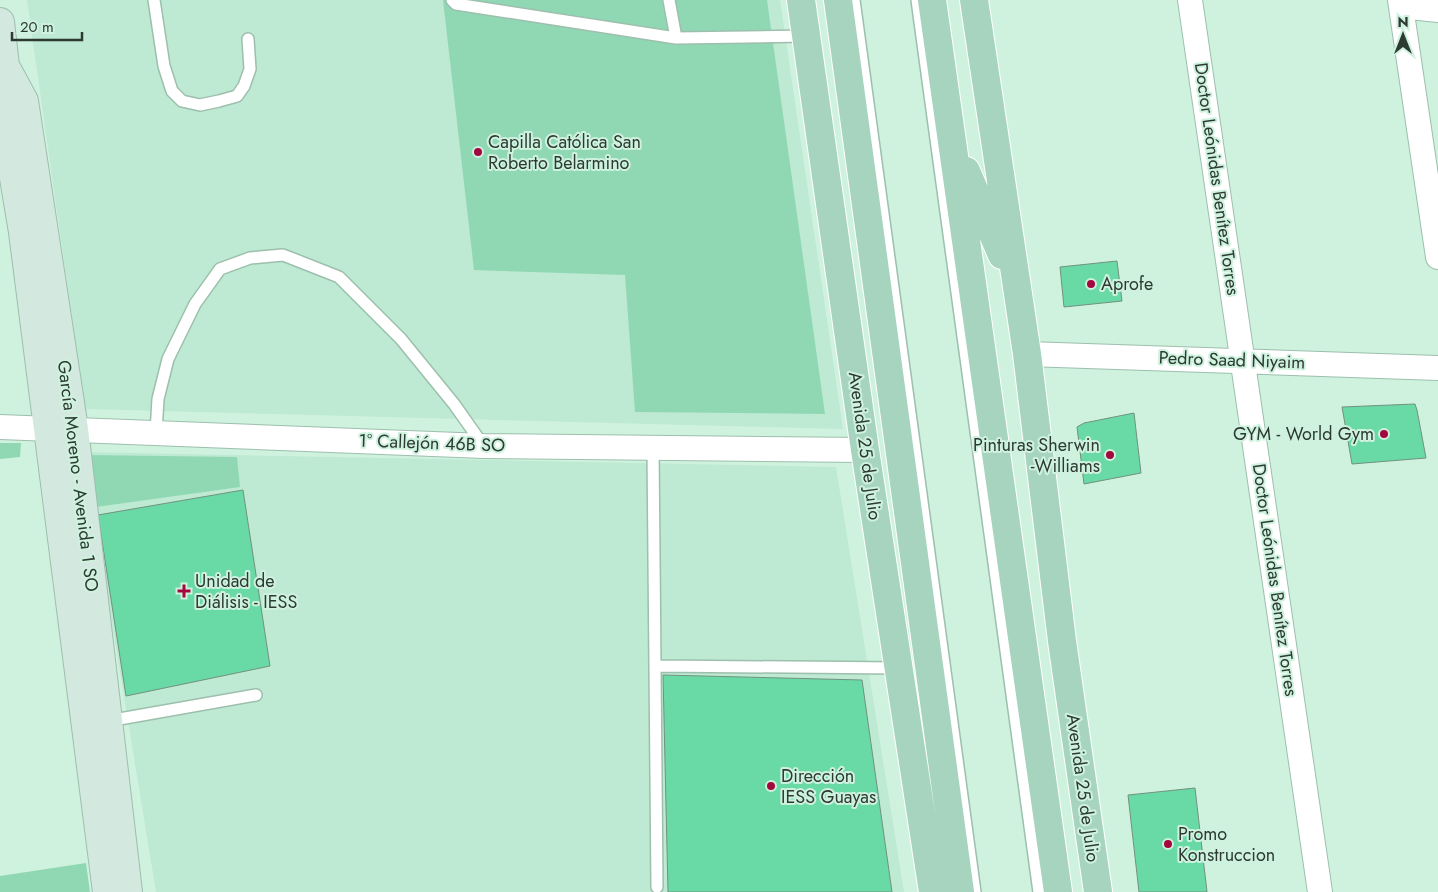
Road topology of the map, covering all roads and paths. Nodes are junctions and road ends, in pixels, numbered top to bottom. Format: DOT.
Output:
graph roads {
  1 [pos="154,0"];
  2 [pos="452,0"];
  3 [pos="668,0"];
  4 [pos="801,0"];
  5 [pos="838,0"];
  6 [pos="854,0"];
  7 [pos="916,0"];
  8 [pos="932,0"];
  9 [pos="974,0"];
  10 [pos="1190,0"];
  11 [pos="1401,3"];
  12 [pos="1438,10"];
  13 [pos="0,22"];
  14 [pos="806,36"];
  15 [pos="676,38"];
  16 [pos="248,39"];
  17 [pos="925,60"];
  18 [pos="9,113"];
  19 [pos="952,136"];
  20 [pos="832,219"];
  21 [pos="1438,257"];
  22 [pos="1018,294"];
  23 [pos="1027,354"];
  24 [pos="1243,360"];
  25 [pos="1438,368"];
  26 [pos="890,383"];
  27 [pos="0,427"];
  28 [pos="61,428"];
  29 [pos="156,432"];
  30 [pos="484,446"];
  31 [pos="652,448"];
  32 [pos="865,450"];
  33 [pos="1062,641"];
  34 [pos="656,666"];
  35 [pos="899,668"];
  36 [pos="256,695"];
  37 [pos="108,721"];
  38 [pos="1038,754"];
  39 [pos="657,887"];
  40 [pos="107,892"];
  41 [pos="128,892"];
  42 [pos="933,892"];
  43 [pos="960,892"];
  44 [pos="975,892"];
  45 [pos="1039,892"];
  46 [pos="1058,892"];
  47 [pos="1098,892"];
  48 [pos="1320,892"];
  1 -- 16 [label="lane"];
  2 -- 15 [label="lane"];
  3 -- 15 [label="lane"];
  4 -- 14 [label="main road, Avenida 25 de Julio"];
  5 -- 26 [label="main road, Avenida 25 de Julio"];
  6 -- 44 [label="lane"];
  7 -- 17 [label="lane"];
  8 -- 19 [label="main road"];
  9 -- 22 [label="main road, Avenida 25 de Julio"];
  10 -- 24 [label="street, Doctor Leónidas Benítez Torres"];
  11 -- 12 [label="street"];
  11 -- 21 [label="street"];
  13 -- 18 [label="street, García Moreno - Avenida 1 SO"];
  14 -- 15 [label="lane"];
  14 -- 20 [label="main road, Avenida 25 de Julio"];
  17 -- 19 [label="lane"];
  17 -- 45 [label="lane"];
  18 -- 28 [label="street, García Moreno - Avenida 1 SO"];
  19 -- 22 [label="main road"];
  19 -- 38 [label="main road"];
  20 -- 26 [label="main road"];
  20 -- 32 [label="main road, Avenida 25 de Julio"];
  22 -- 23 [label="main road, Avenida 25 de Julio"];
  23 -- 24 [label="street, Pedro Saad Niyaim"];
  23 -- 33 [label="main road, Avenida 25 de Julio"];
  24 -- 25 [label="street, Pedro Saad Niyaim"];
  24 -- 48 [label="street, Doctor Leónidas Benítez Torres"];
  26 -- 43 [label="main road, Avenida 25 de Julio"];
  27 -- 28 [label="street, 1° Callejón 46B SO"];
  28 -- 29 [label="street, 1° Callejón 46B SO"];
  28 -- 37 [label="street, García Moreno - Avenida 1 SO"];
  28 -- 40 [label="street, García Moreno - Avenida 1 SO"];
  29 -- 30 [label="street, 1° Callejón 46B SO"];
  29 -- 30 [label="lane"];
  30 -- 31 [label="street, 1° Callejón 46B SO"];
  31 -- 32 [label="street, 1° Callejón 46B SO"];
  31 -- 34 [label="lane"];
  32 -- 35 [label="main road, Avenida 25 de Julio"];
  33 -- 38 [label="main road"];
  33 -- 47 [label="main road, Avenida 25 de Julio"];
  34 -- 35 [label="lane"];
  34 -- 39 [label="lane"];
  35 -- 42 [label="main road, Avenida 25 de Julio"];
  36 -- 37 [label="lane"];
  37 -- 41 [label="street, García Moreno - Avenida 1 SO"];
  38 -- 46 [label="main road"];
}
